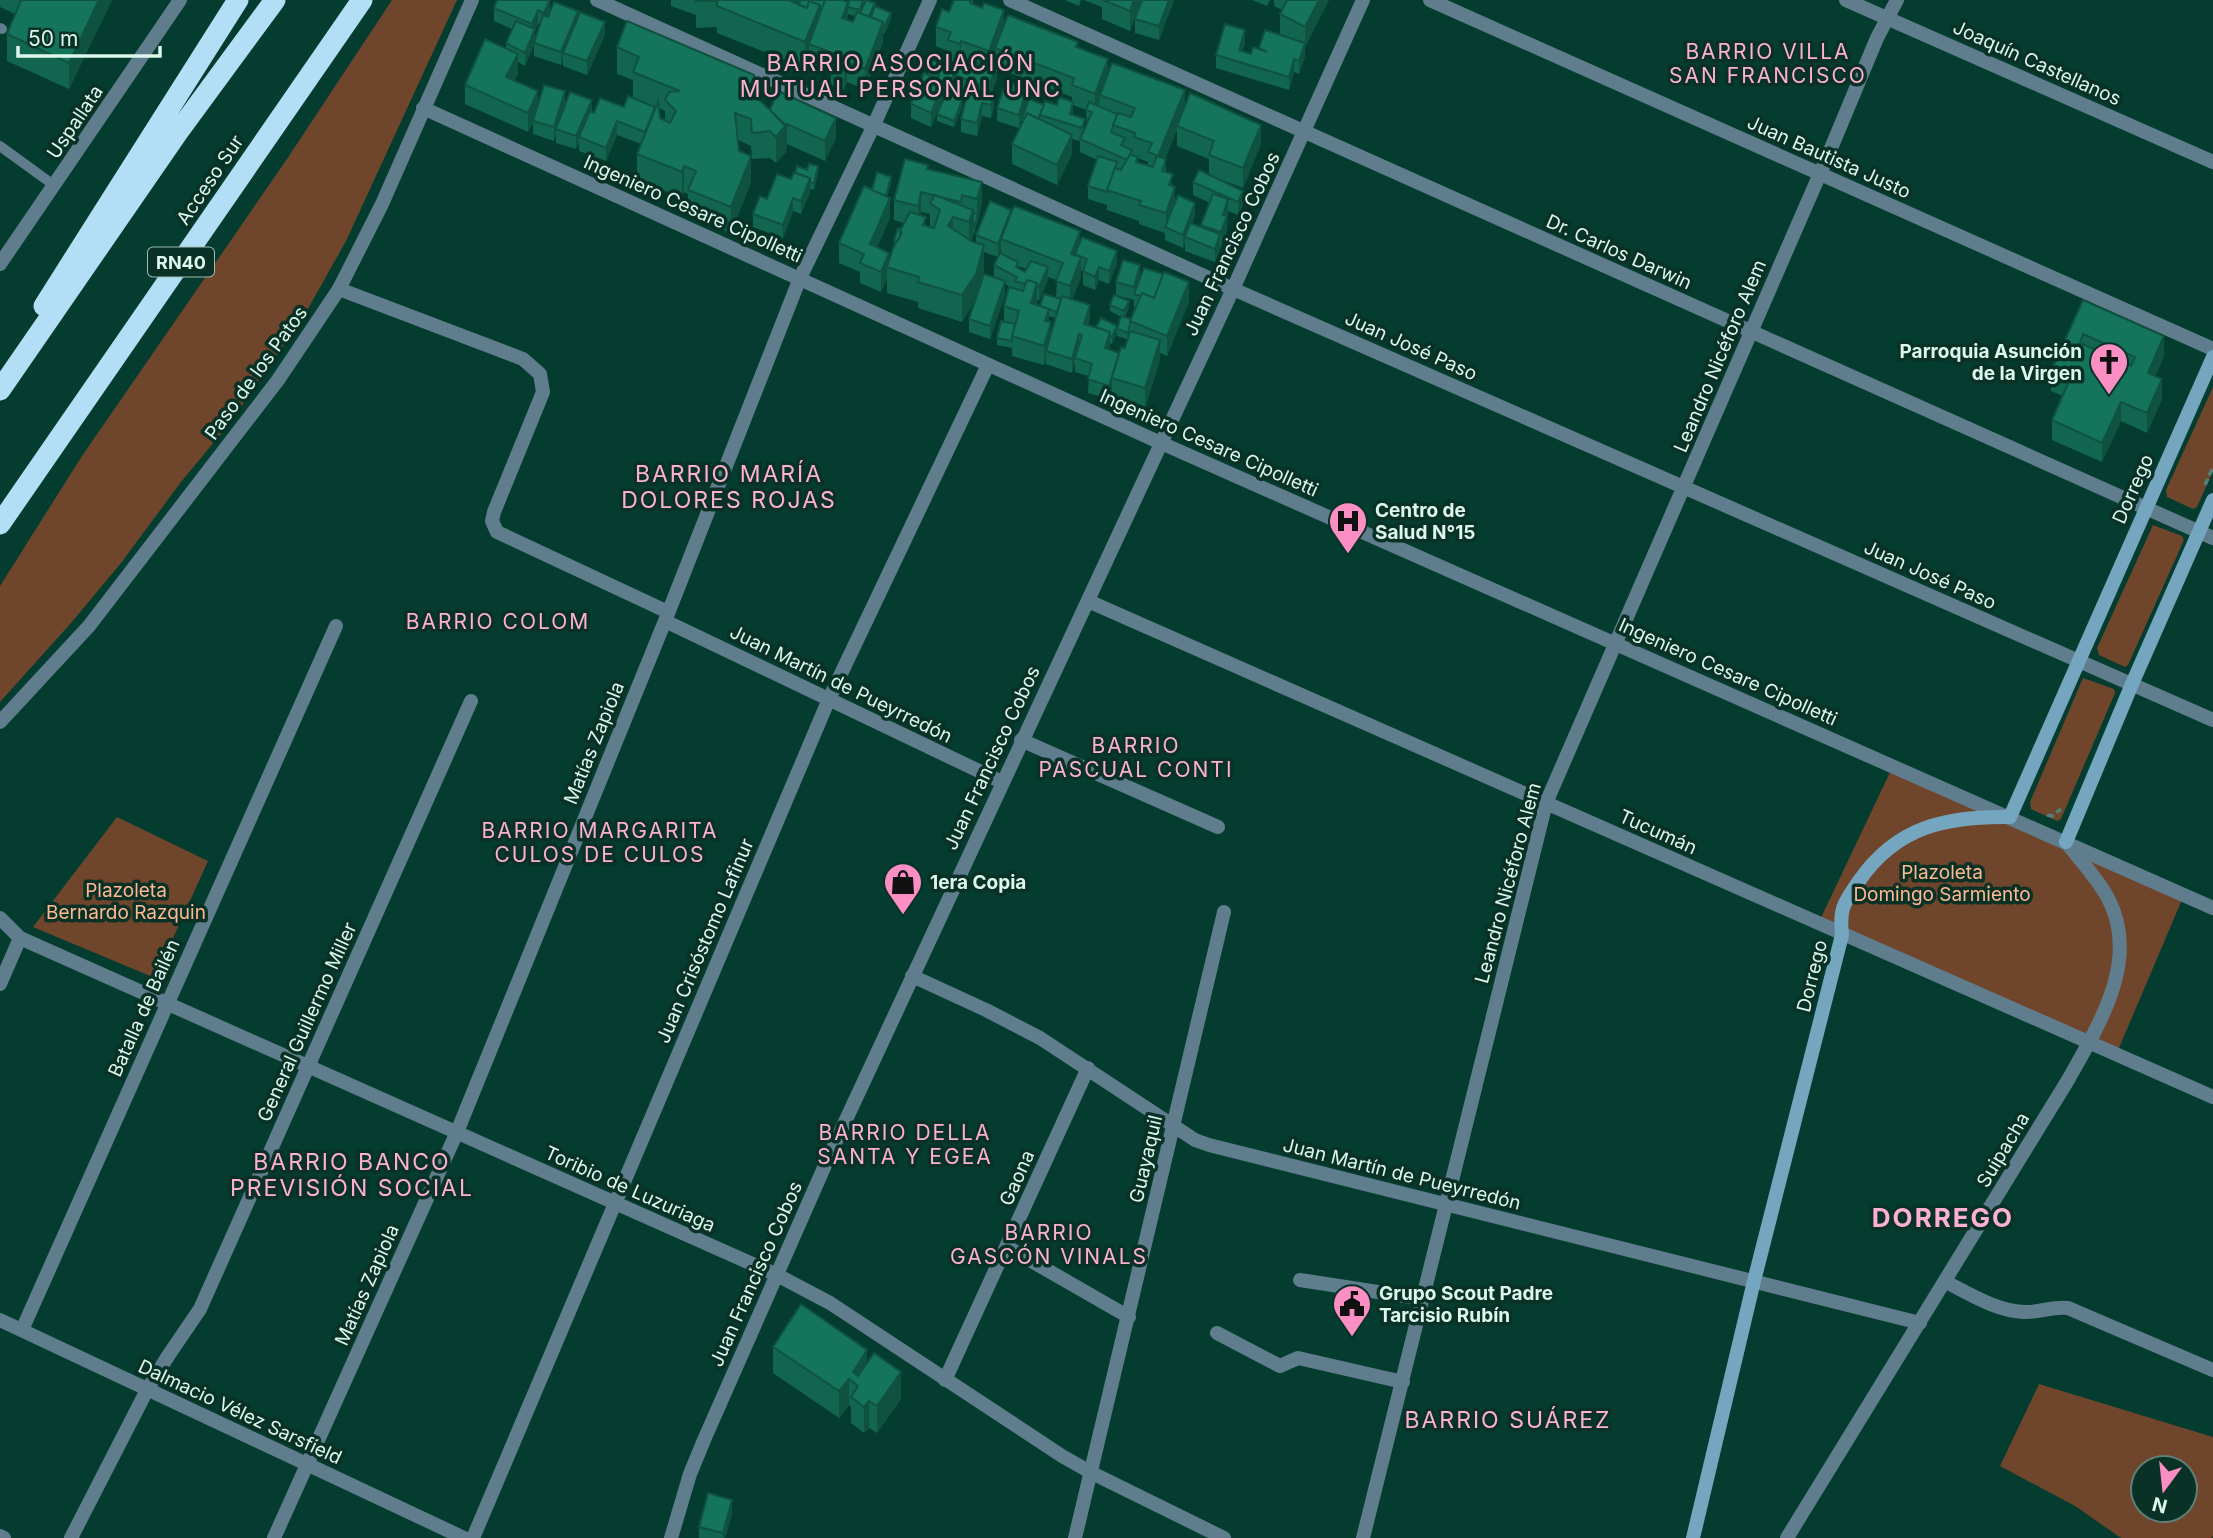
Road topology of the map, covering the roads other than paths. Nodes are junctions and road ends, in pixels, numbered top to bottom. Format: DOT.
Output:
graph roads {
  1 [pos="180,0"];
  2 [pos="237,0"];
  3 [pos="275,0"];
  4 [pos="362,0"];
  5 [pos="472,0"];
  6 [pos="597,0"];
  7 [pos="930,0"];
  8 [pos="1010,0"];
  9 [pos="1363,0"];
  10 [pos="1430,0"];
  11 [pos="1846,0"];
  12 [pos="1898,0"];
  13 [pos="1887,19"];
  14 [pos="423,108"];
  15 [pos="873,127"];
  16 [pos="1304,132"];
  17 [pos="0,146"];
  18 [pos="2213,162"];
  19 [pos="1819,174"];
  20 [pos="55,186"];
  21 [pos="0,264"];
  22 [pos="800,278"];
  23 [pos="339,289"];
  24 [pos="1233,289"];
  25 [pos="1752,332"];
  26 [pos="2213,349"];
  27 [pos="2213,357"];
  28 [pos="988,365"];
  29 [pos="0,388"];
  30 [pos="1161,443"];
  31 [pos="31,479"];
  32 [pos="1684,488"];
  33 [pos="2208,494"];
  34 [pos="2145,508"];
  35 [pos="0,524"];
  36 [pos="0,531"];
  37 [pos="2199,532"];
  38 [pos="2213,538"];
  39 [pos="1088,601"];
  40 [pos="666,616"];
  41 [pos="336,626"];
  42 [pos="1615,644"];
  43 [pos="2079,661"];
  44 [pos="2132,684"];
  45 [pos="829,699"];
  46 [pos="471,701"];
  47 [pos="2213,720"];
  48 [pos="0,722"];
  49 [pos="1021,740"];
  50 [pos="1002,782"];
  51 [pos="1546,803"];
  52 [pos="2010,817"];
  53 [pos="1218,827"];
  54 [pos="2066,842"];
  55 [pos="2213,908"];
  56 [pos="1224,912"];
  57 [pos="0,918"];
  58 [pos="1842,935"];
  59 [pos="20,938"];
  60 [pos="912,976"];
  61 [pos="0,984"];
  62 [pos="167,1002"];
  63 [pos="2089,1043"];
  64 [pos="308,1066"];
  65 [pos="1088,1068"];
  66 [pos="2213,1097"];
  67 [pos="1173,1126"];
  68 [pos="457,1132"];
  69 [pos="615,1203"];
  70 [pos="1446,1205"];
  71 [pos="1007,1247"];
  72 [pos="777,1275"];
  73 [pos="1300,1280"];
  74 [pos="1754,1281"];
  75 [pos="1946,1282"];
  76 [pos="1423,1299"];
  77 [pos="1129,1317"];
  78 [pos="0,1320"];
  79 [pos="1920,1323"];
  80 [pos="22,1330"];
  81 [pos="1217,1333"];
  82 [pos="2213,1370"];
  83 [pos="946,1380"];
  84 [pos="1404,1382"];
  85 [pos="148,1390"];
  86 [pos="306,1465"];
  87 [pos="1092,1473"];
  88 [pos="71,1538"];
  89 [pos="274,1538"];
  90 [pos="464,1538"];
  91 [pos="473,1538"];
  92 [pos="671,1538"];
  93 [pos="1075,1538"];
  94 [pos="1224,1538"];
  95 [pos="1363,1538"];
  96 [pos="1693,1538"];
  97 [pos="1787,1538"];
  1 -- 20 [label="street, Uspallata"];
  2 -- 29 [label="highway"];
  3 -- 29 [label="highway"];
  4 -- 31 [label="highway, Acceso Sur / RN40"];
  5 -- 14 [label="street, Paso de los Patos"];
  6 -- 15 [label="street, Juan José Paso"];
  7 -- 15 [label="street, Matías Zapiola"];
  8 -- 16 [label="street, Dr. Carlos Darwin"];
  9 -- 16 [label="street, Juan Francisco Cobos"];
  10 -- 19 [label="street, Juan Bautista Justo"];
  11 -- 13 [label="street, Joaquín Castellanos"];
  12 -- 13 [label="street, Leandro Nicéforo Alem"];
  13 -- 18 [label="street, Joaquín Castellanos"];
  13 -- 19 [label="street, Leandro Nicéforo Alem"];
  14 -- 22 [label="street, Ingeniero Cesare Cipolletti"];
  14 -- 23 [label="street, Paso de los Patos"];
  15 -- 22 [label="street, Matías Zapiola"];
  15 -- 24 [label="street, Juan José Paso"];
  16 -- 24 [label="street, Juan Francisco Cobos"];
  16 -- 25 [label="street, Dr. Carlos Darwin"];
  17 -- 20 [label="lane"];
  19 -- 25 [label="street, Leandro Nicéforo Alem"];
  19 -- 26 [label="street, Juan Bautista Justo"];
  20 -- 21 [label="street, Uspallata"];
  22 -- 28 [label="street, Ingeniero Cesare Cipolletti"];
  22 -- 40 [label="street, Matías Zapiola"];
  23 -- 40 [label="street, Juan Martín de Pueyrredón"];
  23 -- 48 [label="street, Paso de los Patos"];
  24 -- 30 [label="street, Juan Francisco Cobos"];
  24 -- 32 [label="street, Juan José Paso"];
  25 -- 32 [label="street, Leandro Nicéforo Alem"];
  25 -- 34 [label="street, Dr. Carlos Darwin"];
  27 -- 34 [label="main road, Dorrego"];
  28 -- 30 [label="street, Ingeniero Cesare Cipolletti"];
  28 -- 45 [label="street, Juan Crisóstomo Lafinur"];
  30 -- 39 [label="street, Juan Francisco Cobos"];
  30 -- 42 [label="street, Ingeniero Cesare Cipolletti"];
  31 -- 35 [label="highway, Acceso Sur / RN40"];
  31 -- 36 [label="highway"];
  32 -- 42 [label="street, Leandro Nicéforo Alem"];
  32 -- 43 [label="street, Juan José Paso"];
  33 -- 37 [label="main road"];
  34 -- 37 [label="street, Dr. Carlos Darwin"];
  34 -- 43 [label="main road, Dorrego"];
  37 -- 38 [label="street, Dr. Carlos Darwin"];
  37 -- 44 [label="main road"];
  39 -- 49 [label="street, Juan Francisco Cobos"];
  39 -- 51 [label="street, Tucumán"];
  40 -- 45 [label="street, Juan Martín de Pueyrredón"];
  40 -- 68 [label="street, Matías Zapiola"];
  41 -- 62 [label="street, Batalla de Bailén"];
  42 -- 51 [label="street, Leandro Nicéforo Alem"];
  42 -- 52 [label="street, Ingeniero Cesare Cipolletti"];
  43 -- 44 [label="street, Juan José Paso"];
  43 -- 52 [label="main road, Dorrego"];
  44 -- 47 [label="street, Juan José Paso"];
  44 -- 54 [label="main road"];
  45 -- 50 [label="street, Juan Martín de Pueyrredón"];
  45 -- 69 [label="street, Juan Crisóstomo Lafinur"];
  46 -- 64 [label="street, General Guillermo Miller"];
  49 -- 50 [label="street, Juan Francisco Cobos"];
  49 -- 53 [label="street"];
  50 -- 60 [label="street, Juan Francisco Cobos"];
  51 -- 58 [label="street, Tucumán"];
  51 -- 70 [label="street, Leandro Nicéforo Alem"];
  52 -- 54 [label="street, Ingeniero Cesare Cipolletti"];
  52 -- 58 [label="main road, Dorrego"];
  54 -- 55 [label="street, Ingeniero Cesare Cipolletti"];
  54 -- 63 [label="street, Suipacha"];
  56 -- 67 [label="street, Guayaquil"];
  57 -- 59 [label="street, Toribio de Luzuriaga"];
  58 -- 63 [label="street, Tucumán"];
  58 -- 74 [label="main road, Dorrego"];
  59 -- 61 [label="street"];
  59 -- 62 [label="street, Toribio de Luzuriaga"];
  60 -- 65 [label="street, Juan Martín de Pueyrredón"];
  60 -- 72 [label="street, Juan Francisco Cobos"];
  62 -- 64 [label="street, Toribio de Luzuriaga"];
  62 -- 80 [label="street, Batalla de Bailén"];
  63 -- 66 [label="street, Tucumán"];
  63 -- 75 [label="street, Suipacha"];
  64 -- 68 [label="street, Toribio de Luzuriaga"];
  64 -- 85 [label="street, General Guillermo Miller"];
  65 -- 67 [label="street, Juan Martín de Pueyrredón"];
  65 -- 71 [label="street, Gaona"];
  67 -- 70 [label="street, Juan Martín de Pueyrredón"];
  67 -- 77 [label="street, Guayaquil"];
  68 -- 69 [label="street, Toribio de Luzuriaga"];
  68 -- 86 [label="street, Matías Zapiola"];
  69 -- 72 [label="street, Toribio de Luzuriaga"];
  69 -- 91 [label="street, Juan Crisóstomo Lafinur"];
  70 -- 74 [label="street, Juan Martín de Pueyrredón"];
  70 -- 76 [label="street, Leandro Nicéforo Alem"];
  71 -- 77 [label="street"];
  71 -- 83 [label="street, Gaona"];
  72 -- 83 [label="street, Toribio de Luzuriaga"];
  72 -- 92 [label="street, Juan Francisco Cobos"];
  73 -- 76 [label="street"];
  74 -- 79 [label="street, Juan Martín de Pueyrredón"];
  74 -- 96 [label="main road, Dorrego"];
  75 -- 79 [label="street, Suipacha"];
  75 -- 82 [label="street"];
  76 -- 84 [label="street, Leandro Nicéforo Alem"];
  77 -- 87 [label="street, Guayaquil"];
  78 -- 80 [label="street, Dalmacio Vélez Sarsfield"];
  79 -- 97 [label="street, Suipacha"];
  80 -- 85 [label="street, Dalmacio Vélez Sarsfield"];
  81 -- 84 [label="street"];
  83 -- 87 [label="street, Toribio de Luzuriaga"];
  84 -- 95 [label="street, Leandro Nicéforo Alem"];
  85 -- 86 [label="street, Dalmacio Vélez Sarsfield"];
  85 -- 88 [label="street, General Guillermo Miller"];
  86 -- 89 [label="street, Matías Zapiola"];
  86 -- 90 [label="street, Dalmacio Vélez Sarsfield"];
  87 -- 93 [label="street, Guayaquil"];
  87 -- 94 [label="street, Toribio de Luzuriaga"];
}
